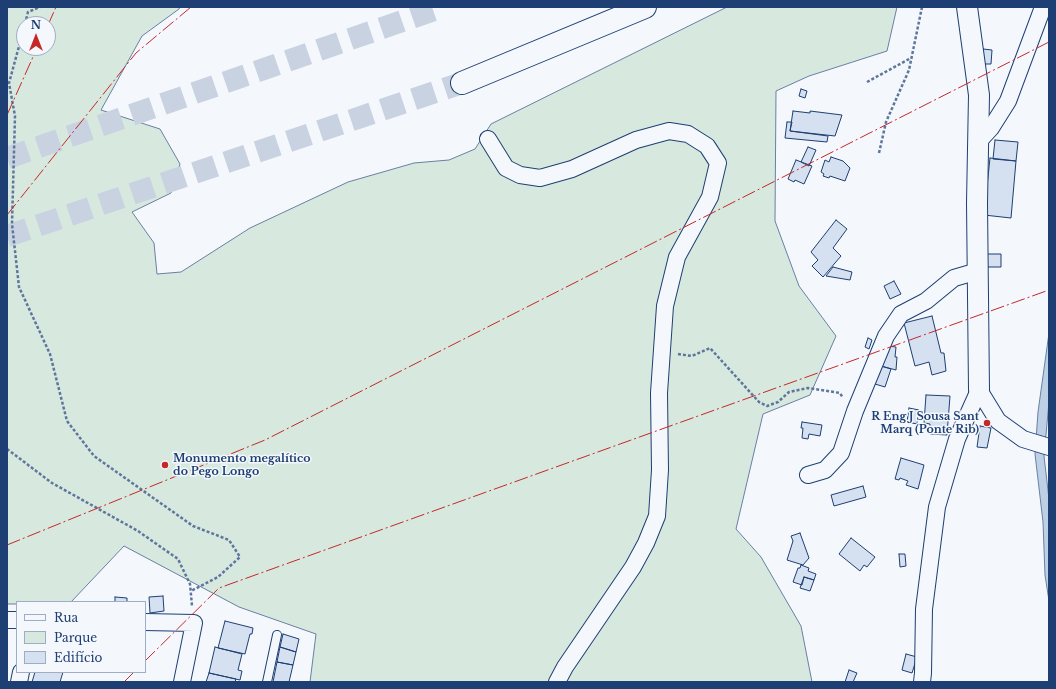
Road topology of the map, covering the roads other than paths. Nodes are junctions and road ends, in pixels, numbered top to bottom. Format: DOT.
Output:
graph roads {
  1 [pos="645,7"];
  2 [pos="967,7"];
  3 [pos="1043,7"];
  4 [pos="462,83"];
  5 [pos="488,139"];
  6 [pos="979,141"];
  7 [pos="978,271"];
  8 [pos="979,390"];
  9 [pos="1049,447"];
  10 [pos="808,475"];
  11 [pos="146,622"];
  12 [pos="277,635"];
  13 [pos="182,682"];
  14 [pos="267,682"];
  15 [pos="557,682"];
  16 [pos="922,682"];
  1 -- 4 [label="highway"];
  2 -- 6 [label="street"];
  3 -- 6 [label="street"];
  5 -- 15 [label="street"];
  6 -- 7 [label="street"];
  7 -- 8 [label="street"];
  7 -- 10 [label="street"];
  8 -- 9 [label="street"];
  8 -- 16 [label="street"];
  11 -- 13 [label="street"];
  12 -- 14 [label="lane"];
}
